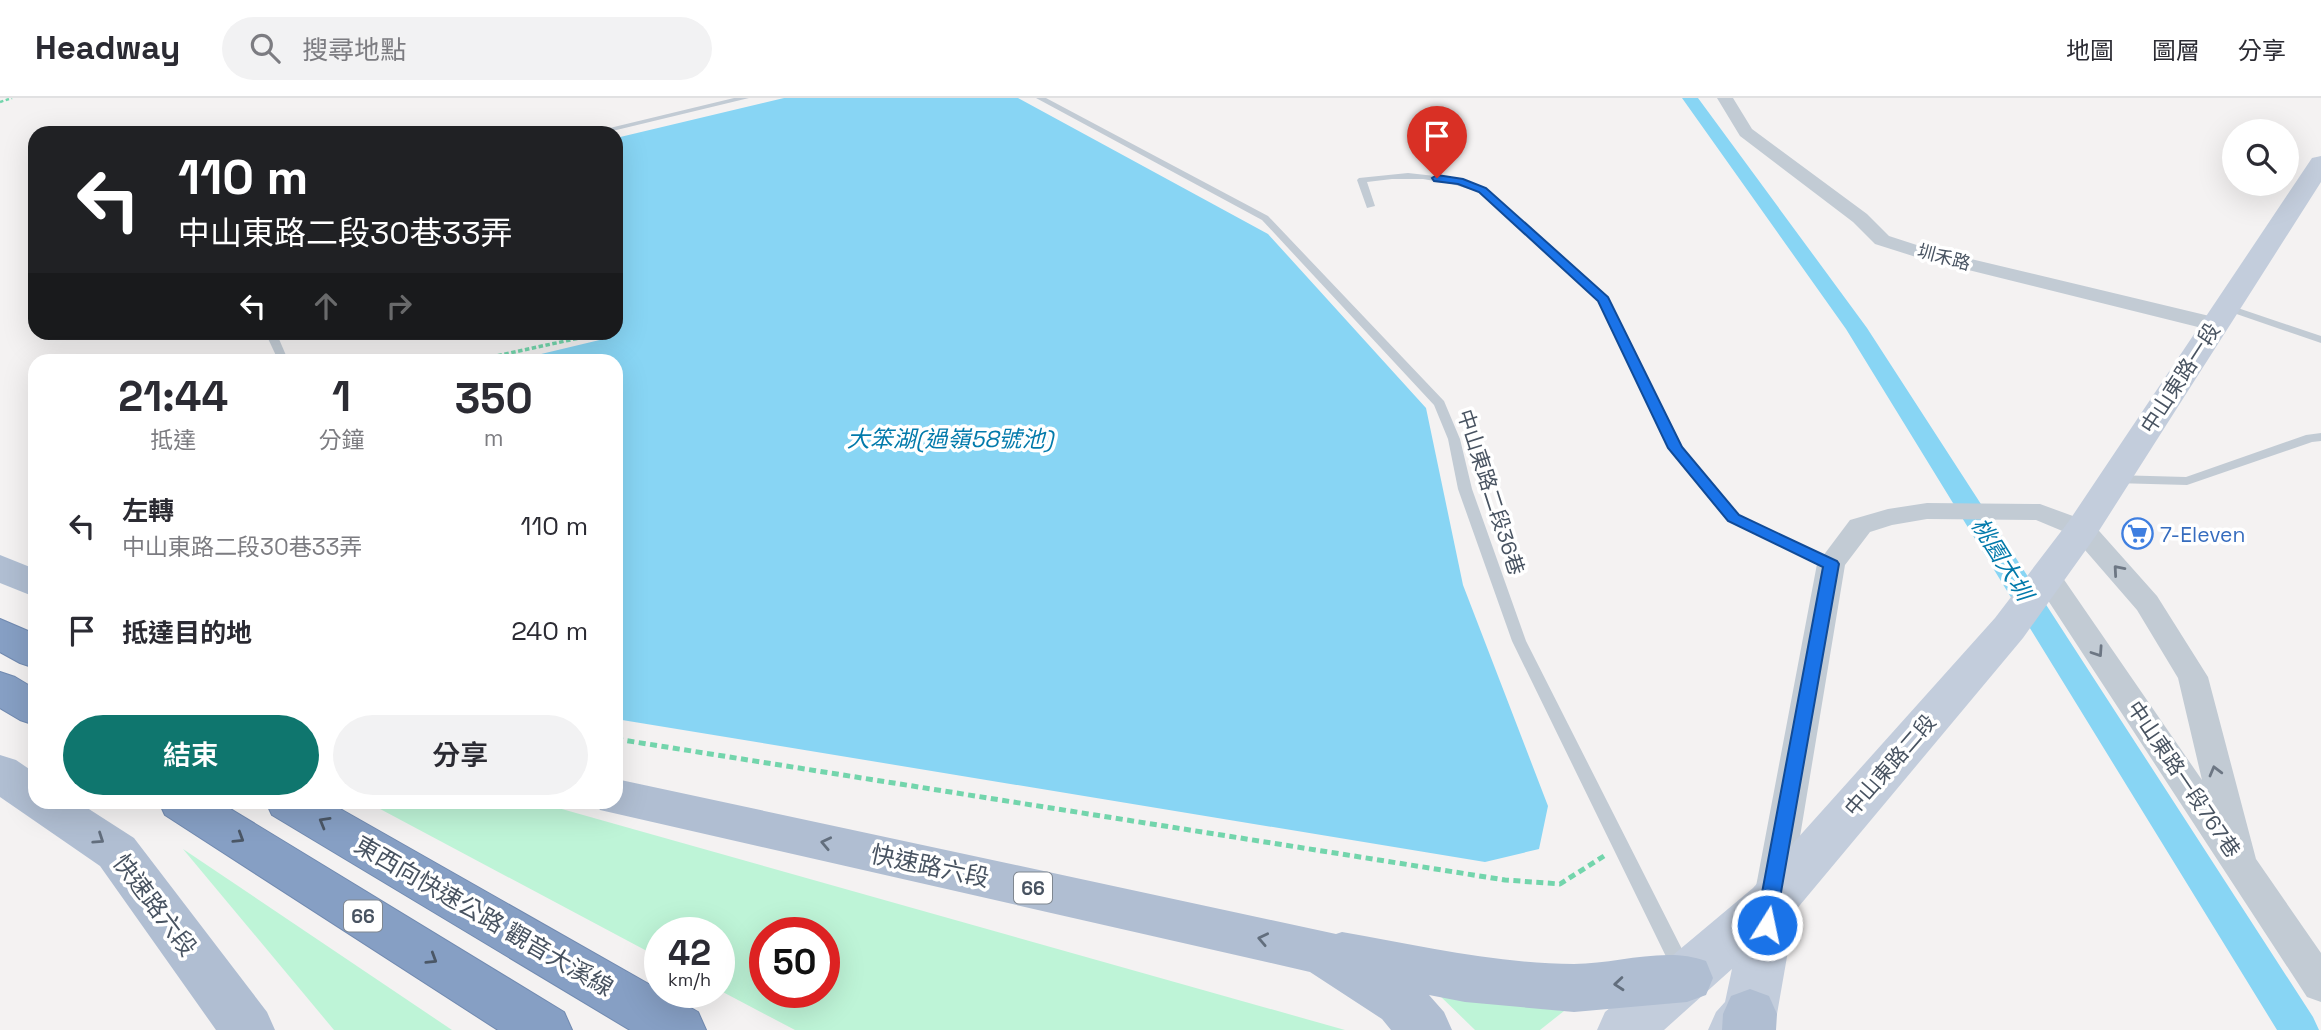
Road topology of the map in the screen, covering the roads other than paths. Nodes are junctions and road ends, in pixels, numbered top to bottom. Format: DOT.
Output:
graph roads {
  1 [pos="745,98"];
  2 [pos="1040,98"];
  3 [pos="1725,98"];
  4 [pos="623,126"];
  5 [pos="2321,163"];
  6 [pos="1370,206"];
  7 [pos="2220,316"];
  8 [pos="2321,340"];
  9 [pos="2321,438"];
  10 [pos="2115,479"];
  11 [pos="2082,529"];
  12 [pos="1831,564"];
  13 [pos="0,568"];
  14 [pos="28,581"];
  15 [pos="2041,583"];
  16 [pos="0,633"];
  17 [pos="28,649"];
  18 [pos="0,688"];
  19 [pos="28,705"];
  20 [pos="0,773"];
  21 [pos="28,792"];
  22 [pos="623,799"];
  23 [pos="52,809"];
  24 [pos="192,809"];
  25 [pos="301,809"];
  26 [pos="2239,861"];
  27 [pos="1771,903"];
  28 [pos="1322,952"];
  29 [pos="1687,978"];
  30 [pos="2321,985"];
  31 [pos="1745,1025"];
  32 [pos="248,1030"];
  33 [pos="545,1030"];
  34 [pos="679,1030"];
  35 [pos="1425,1030"];
  36 [pos="1624,1030"];
  1 -- 4 [label="lane"];
  2 -- 29 [label="lane, 中山東路二段36巷"];
  3 -- 7 [label="street, 圳禾路"];
  5 -- 7 [label="main road, 中山東路一段"];
  6 -- 12 [label="lane"];
  7 -- 8 [label="lane"];
  7 -- 10 [label="main road, 中山東路一段"];
  9 -- 10 [label="lane"];
  10 -- 11 [label="main road, 中山東路一段"];
  11 -- 12 [label="street"];
  11 -- 15 [label="main road, 中山東路一段"];
  26 -- 11 [label="street, one-way"];
  12 -- 27 [label="street"];
  13 -- 14 [label="main road"];
  15 -- 26 [label="street, 中山東路一段767巷, one-way"];
  15 -- 27 [label="main road, 中山東路二段"];
  16 -- 17 [label="highway"];
  18 -- 19 [label="highway"];
  20 -- 21 [label="main road"];
  28 -- 22 [label="main road, 快速路六段 / 66, one-way"];
  23 -- 32 [label="main road, 快速路六段, one-way"];
  24 -- 33 [label="highway, 66, one-way"];
  34 -- 25 [label="highway, 東西向快速公路 觀音大溪線, one-way"];
  26 -- 30 [label="street, 中山東路一段767巷"];
  27 -- 29 [label="main road, 中山東路二段"];
  27 -- 31 [label="main road"];
  29 -- 28 [label="main road, one-way"];
  28 -- 35 [label="main road, 快速路六段 / 66"];
  29 -- 36 [label="main road, 中山東路二段"];
}
